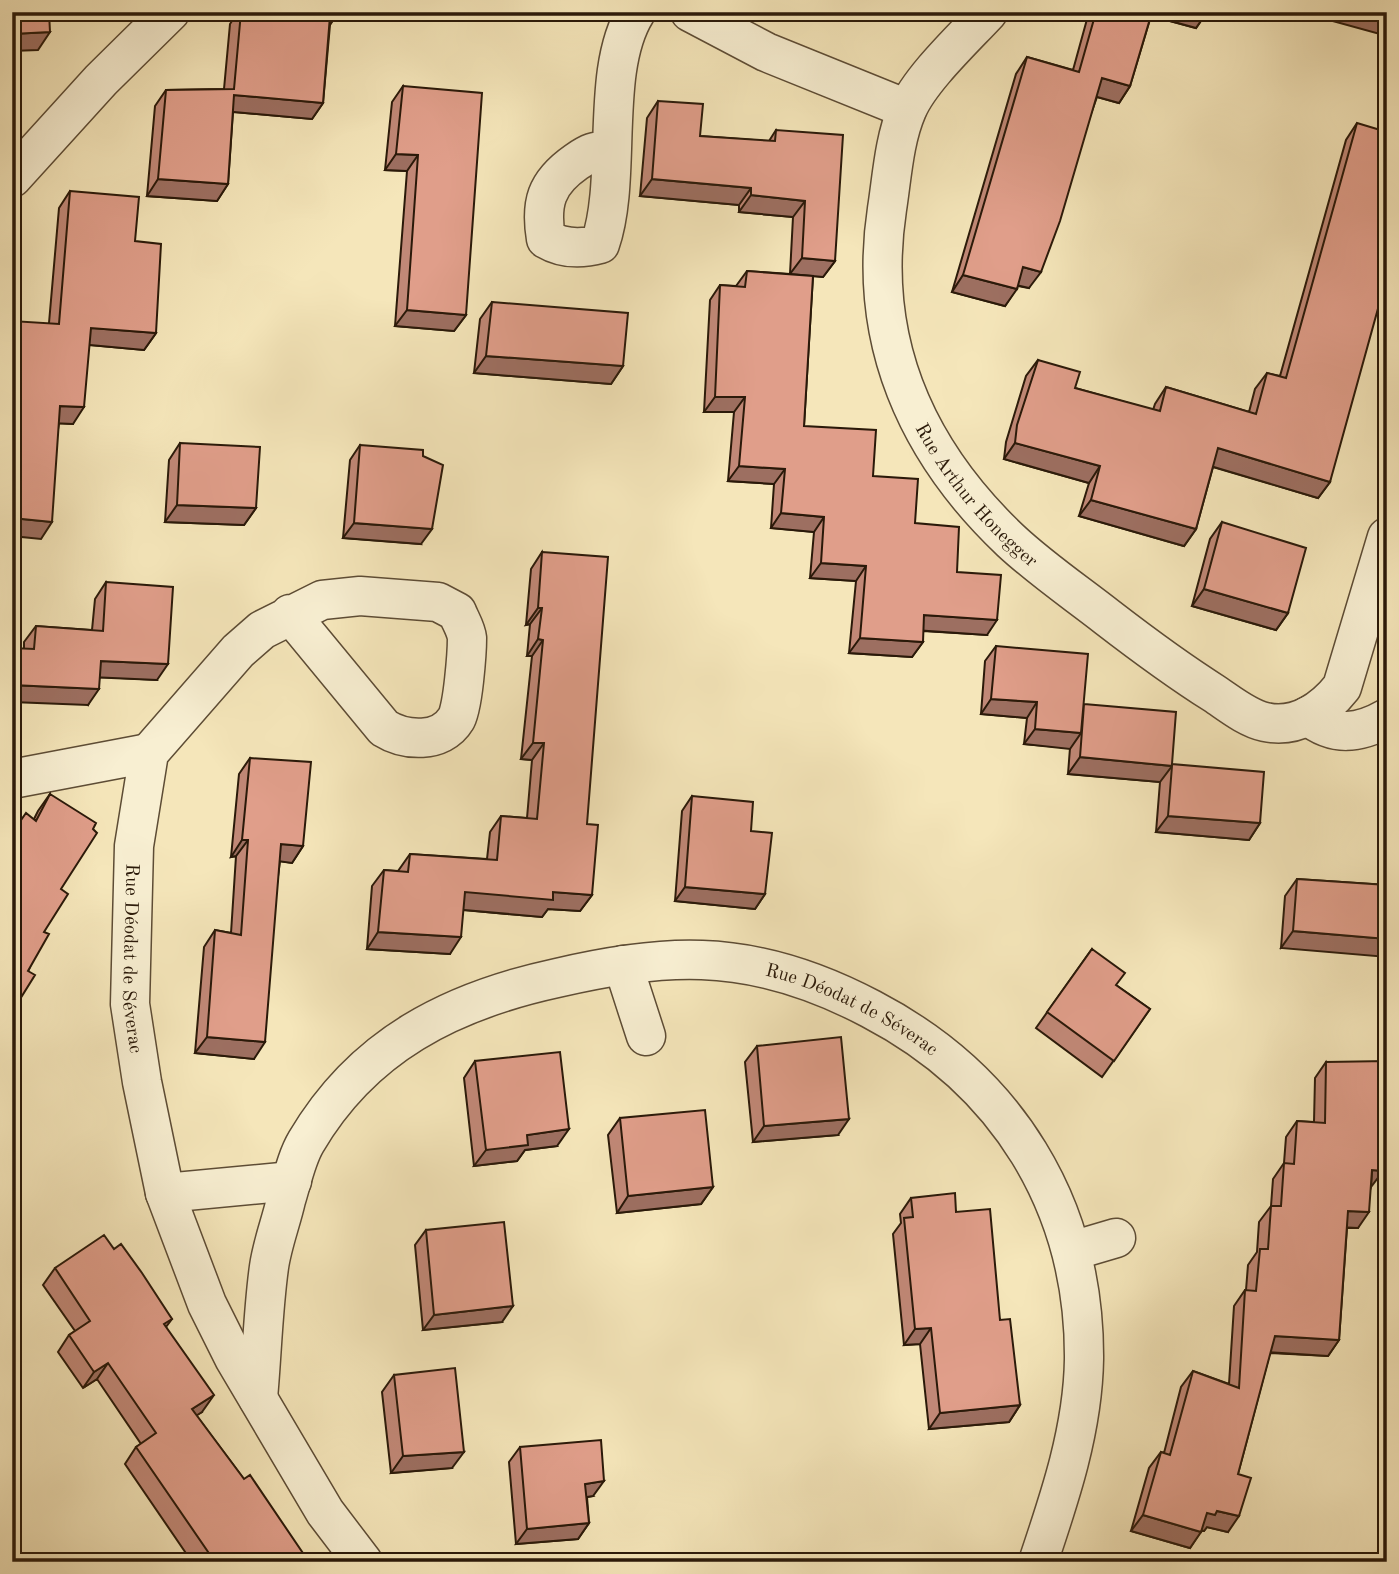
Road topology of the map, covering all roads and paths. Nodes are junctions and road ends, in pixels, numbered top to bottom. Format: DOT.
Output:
graph roads {
  1 [pos="170,12"];
  2 [pos="636,12"];
  3 [pos="690,12"];
  4 [pos="988,12"];
  5 [pos="907,109"];
  6 [pos="611,151"];
  7 [pos="12,178"];
  8 [pos="1387,537"];
  9 [pos="290,614"];
  10 [pos="1308,716"];
  11 [pos="1387,718"];
  12 [pos="149,753"];
  13 [pos="12,779"];
  14 [pos="623,965"];
  15 [pos="646,1037"];
  16 [pos="292,1181"];
  17 [pos="165,1193"];
  18 [pos="1116,1238"];
  19 [pos="1072,1251"];
  20 [pos="258,1398"];
  21 [pos="363,1562"];
  22 [pos="1038,1562"];
  1 -- 7 [label="street"];
  2 -- 6 [label="street"];
  3 -- 5 [label="street"];
  4 -- 5 [label="street, Rue Arthur Honegger"];
  5 -- 10 [label="street, Rue Arthur Honegger"];
  8 -- 10 [label="street, Rue Arthur Honegger"];
  9 -- 9 [label="street"];
  9 -- 12 [label="street"];
  10 -- 11 [label="street"];
  12 -- 13 [label="street"];
  12 -- 17 [label="street, Rue Déodat de Séverac"];
  14 -- 15 [label="street"];
  14 -- 16 [label="street, Rue Déodat de Séverac"];
  14 -- 19 [label="street, Rue Déodat de Séverac"];
  16 -- 17 [label="street"];
  16 -- 20 [label="street, Rue Déodat de Séverac"];
  17 -- 20 [label="street, Rue Déodat de Séverac"];
  18 -- 19 [label="street"];
  19 -- 22 [label="street, Rue Déodat de Séverac"];
  20 -- 21 [label="street, Rue Déodat de Séverac"];
}
